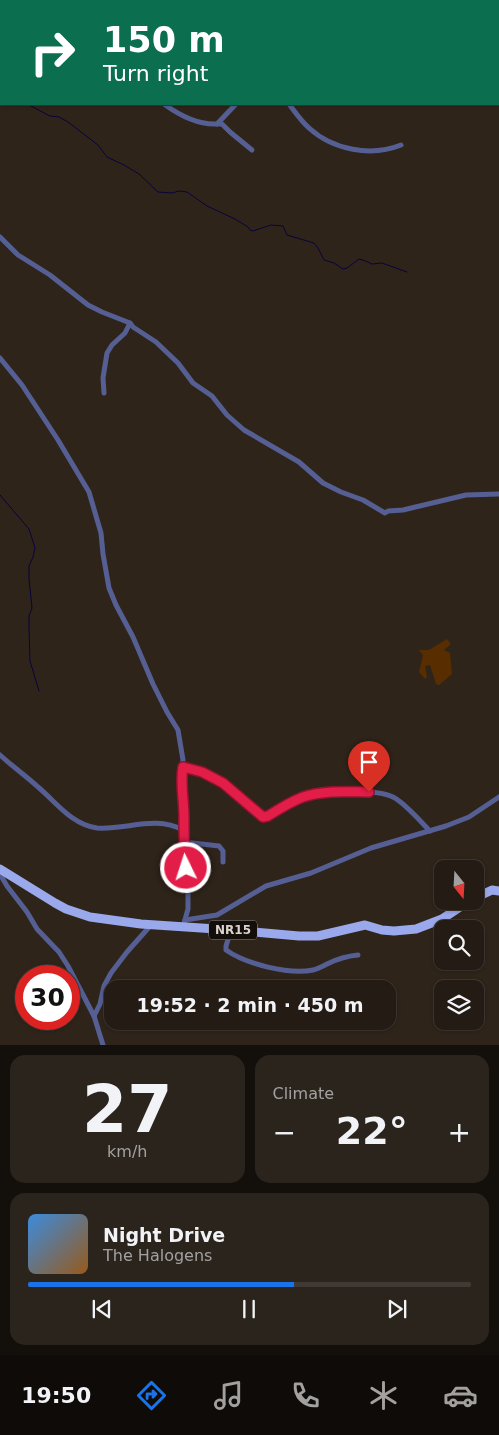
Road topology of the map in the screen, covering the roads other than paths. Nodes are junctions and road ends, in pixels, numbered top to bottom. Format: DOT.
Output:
graph roads {
  1 [pos="165,105"];
  2 [pos="235,105"];
  3 [pos="290,105"];
  4 [pos="217,124"];
  5 [pos="401,145"];
  6 [pos="252,150"];
  7 [pos="0,237"];
  8 [pos="130,323"];
  9 [pos="0,358"];
  10 [pos="104,393"];
  11 [pos="499,494"];
  12 [pos="0,755"];
  13 [pos="183,767"];
  14 [pos="499,797"];
  15 [pos="183,830"];
  16 [pos="430,831"];
  17 [pos="184,842"];
  18 [pos="223,862"];
  19 [pos="0,869"];
  20 [pos="0,874"];
  21 [pos="499,890"];
  22 [pos="484,894"];
  23 [pos="456,910"];
  24 [pos="184,924"];
  25 [pos="152,925"];
  26 [pos="231,930"];
  27 [pos="358,955"];
  28 [pos="94,1016"];
  29 [pos="103,1045"];
  1 -- 4 [label="street"];
  2 -- 4 [label="street"];
  3 -- 5 [label="street"];
  4 -- 6 [label="street"];
  7 -- 8 [label="street"];
  8 -- 10 [label="street"];
  8 -- 11 [label="street"];
  9 -- 13 [label="street"];
  12 -- 15 [label="street"];
  13 -- 15 [label="street"];
  13 -- 16 [label="street"];
  14 -- 16 [label="street"];
  15 -- 17 [label="street"];
  16 -- 24 [label="street"];
  17 -- 18 [label="street"];
  17 -- 24 [label="street"];
  19 -- 25 [label="highway, NR15"];
  20 -- 28 [label="street"];
  21 -- 22 [label="highway"];
  23 -- 26 [label="highway, NR15"];
  24 -- 25 [label="highway, NR15"];
  24 -- 26 [label="highway, NR15"];
  25 -- 28 [label="street"];
  26 -- 27 [label="street"];
  28 -- 29 [label="street"];
}
